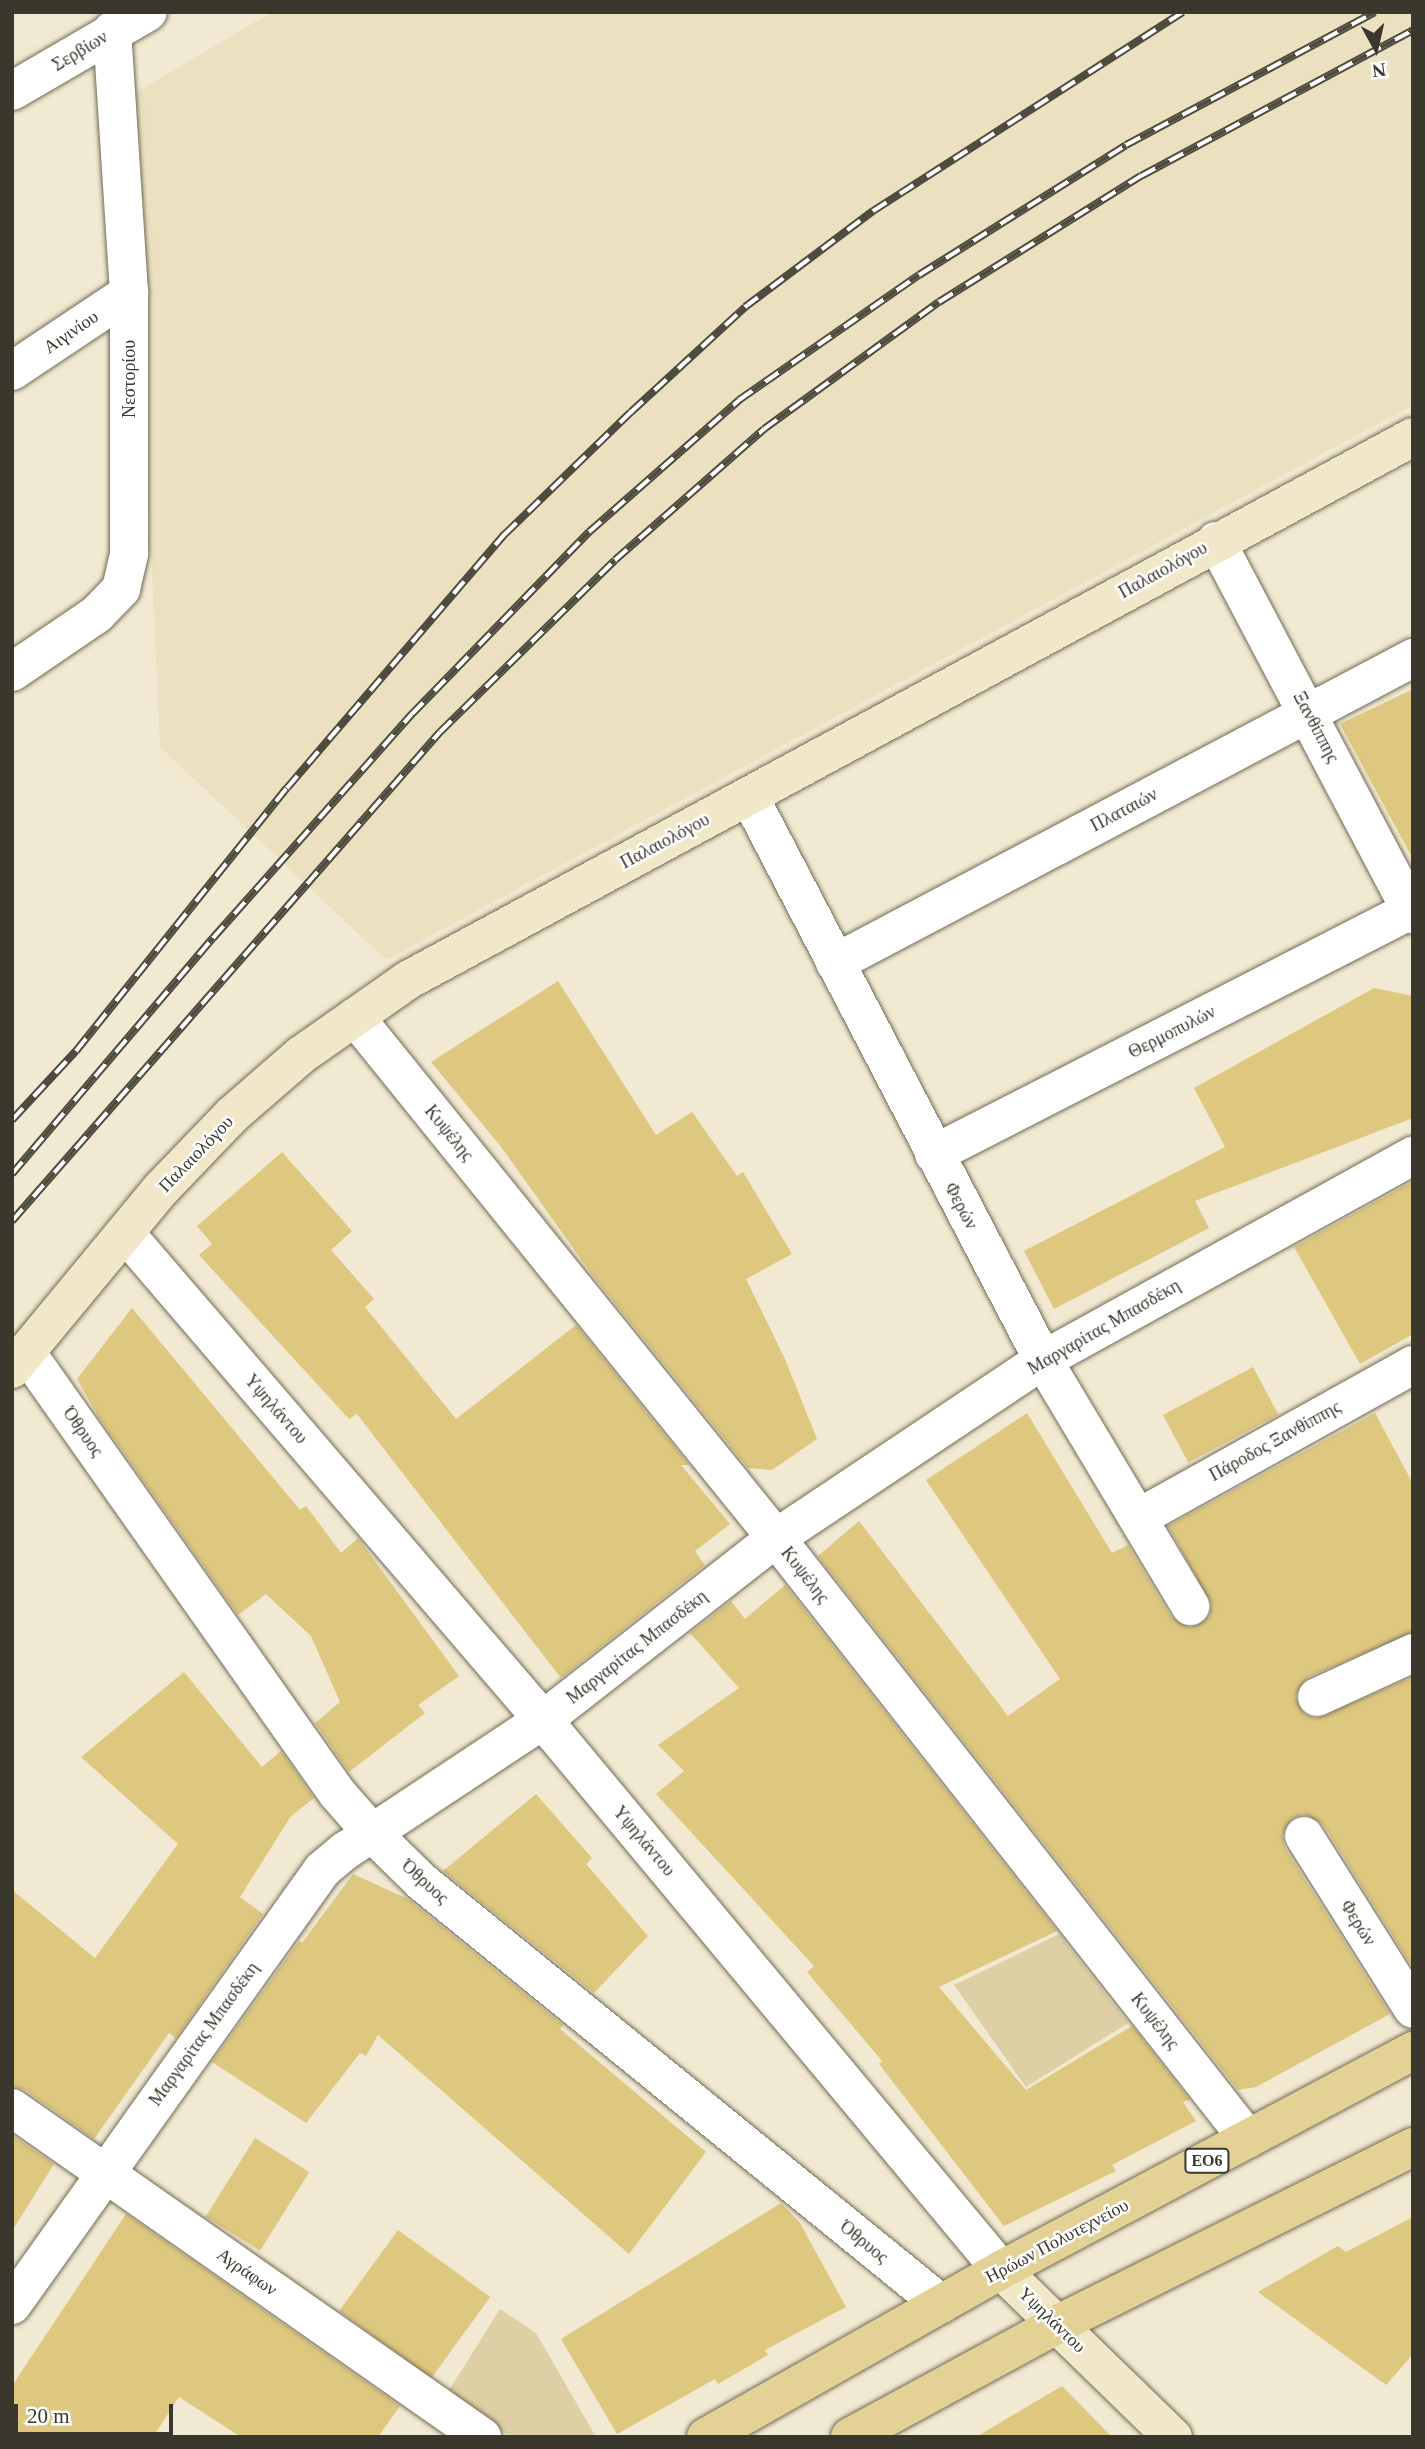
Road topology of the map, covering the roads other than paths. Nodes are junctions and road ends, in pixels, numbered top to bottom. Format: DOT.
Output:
graph roads {
  1 [pos="148,12"];
  2 [pos="112,32"];
  3 [pos="12,91"];
  4 [pos="129,293"];
  5 [pos="12,371"];
  6 [pos="1413,437"];
  7 [pos="1216,541"];
  8 [pos="1413,658"];
  9 [pos="12,672"];
  10 [pos="1310,712"];
  11 [pos="750,796"];
  12 [pos="1412,912"];
  13 [pos="835,963"];
  14 [pos="355,1017"];
  15 [pos="933,1154"];
  16 [pos="1413,1156"];
  17 [pos="126,1234"];
  18 [pos="19,1360"];
  19 [pos="1043,1360"];
  20 [pos="1413,1365"];
  21 [pos="1138,1518"];
  22 [pos="776,1538"];
  23 [pos="1190,1606"];
  24 [pos="1413,1653"];
  25 [pos="1317,1697"];
  26 [pos="543,1720"];
  27 [pos="372,1833"];
  28 [pos="1304,1836"];
  29 [pos="1413,2009"];
  30 [pos="1413,2051"];
  31 [pos="12,2108"];
  32 [pos="1248,2139"];
  33 [pos="1413,2147"];
  34 [pos="104,2172"];
  35 [pos="1001,2270"];
  36 [pos="941,2304"];
  37 [pos="12,2305"];
  38 [pos="1056,2325"];
  39 [pos="482,2437"];
  40 [pos="706,2437"];
  41 [pos="850,2437"];
  42 [pos="1172,2437"];
  1 -- 2 [label="street, Σερβίων"];
  2 -- 3 [label="street, Σερβίων"];
  2 -- 4 [label="street, Νεστορίου"];
  4 -- 5 [label="street, Αιγινίου"];
  4 -- 9 [label="street, Νεστορίου"];
  6 -- 7 [label="street, Παλαιολόγου"];
  7 -- 10 [label="street, Ξανθίππης"];
  7 -- 11 [label="street, Παλαιολόγου"];
  8 -- 10 [label="street, Πλαταιών"];
  10 -- 12 [label="street, Ξανθίππης"];
  10 -- 13 [label="street, Πλαταιών"];
  11 -- 13 [label="street, Φερών"];
  11 -- 14 [label="street, Παλαιολόγου"];
  12 -- 15 [label="street, Θερμοπυλών"];
  13 -- 15 [label="street, Φερών"];
  14 -- 17 [label="street, Παλαιολόγου"];
  14 -- 22 [label="street, Κυψέλης"];
  15 -- 19 [label="street, Φερών"];
  16 -- 19 [label="street, Μαργαρίτας Μπασδέκη"];
  17 -- 18 [label="street, Παλαιολόγου"];
  17 -- 26 [label="street, Υψηλάντου"];
  18 -- 27 [label="street, Όθρυος"];
  19 -- 21 [label="street, Φερών"];
  19 -- 22 [label="street, Μαργαρίτας Μπασδέκη"];
  20 -- 21 [label="street, Πάροδος Ξανθίππης"];
  21 -- 23 [label="street, Φερών"];
  22 -- 26 [label="street, Μαργαρίτας Μπασδέκη"];
  22 -- 32 [label="street, Κυψέλης"];
  24 -- 25 [label="street"];
  26 -- 27 [label="street, Μαργαρίτας Μπασδέκη"];
  26 -- 35 [label="street, Υψηλάντου"];
  27 -- 34 [label="street, Μαργαρίτας Μπασδέκη"];
  27 -- 36 [label="street, Όθρυος"];
  28 -- 29 [label="street, Φερών"];
  30 -- 32 [label="main road, Ηρώων Πολυτεχνείου / ΕΟ6"];
  31 -- 34 [label="street, Αγράφων"];
  32 -- 35 [label="main road, Ηρώων Πολυτεχνείου / ΕΟ6"];
  33 -- 38 [label="main road"];
  34 -- 37 [label="street, Μαργαρίτας Μπασδέκη"];
  34 -- 39 [label="street, Αγράφων"];
  35 -- 36 [label="main road, Ηρώων Πολυτεχνείου / ΕΟ6"];
  35 -- 38 [label="street, Υψηλάντου"];
  36 -- 40 [label="main road, Ηρώων Πολυτεχνείου / ΕΟ6"];
  38 -- 41 [label="main road"];
  38 -- 42 [label="street, Υψηλάντου"];
}
